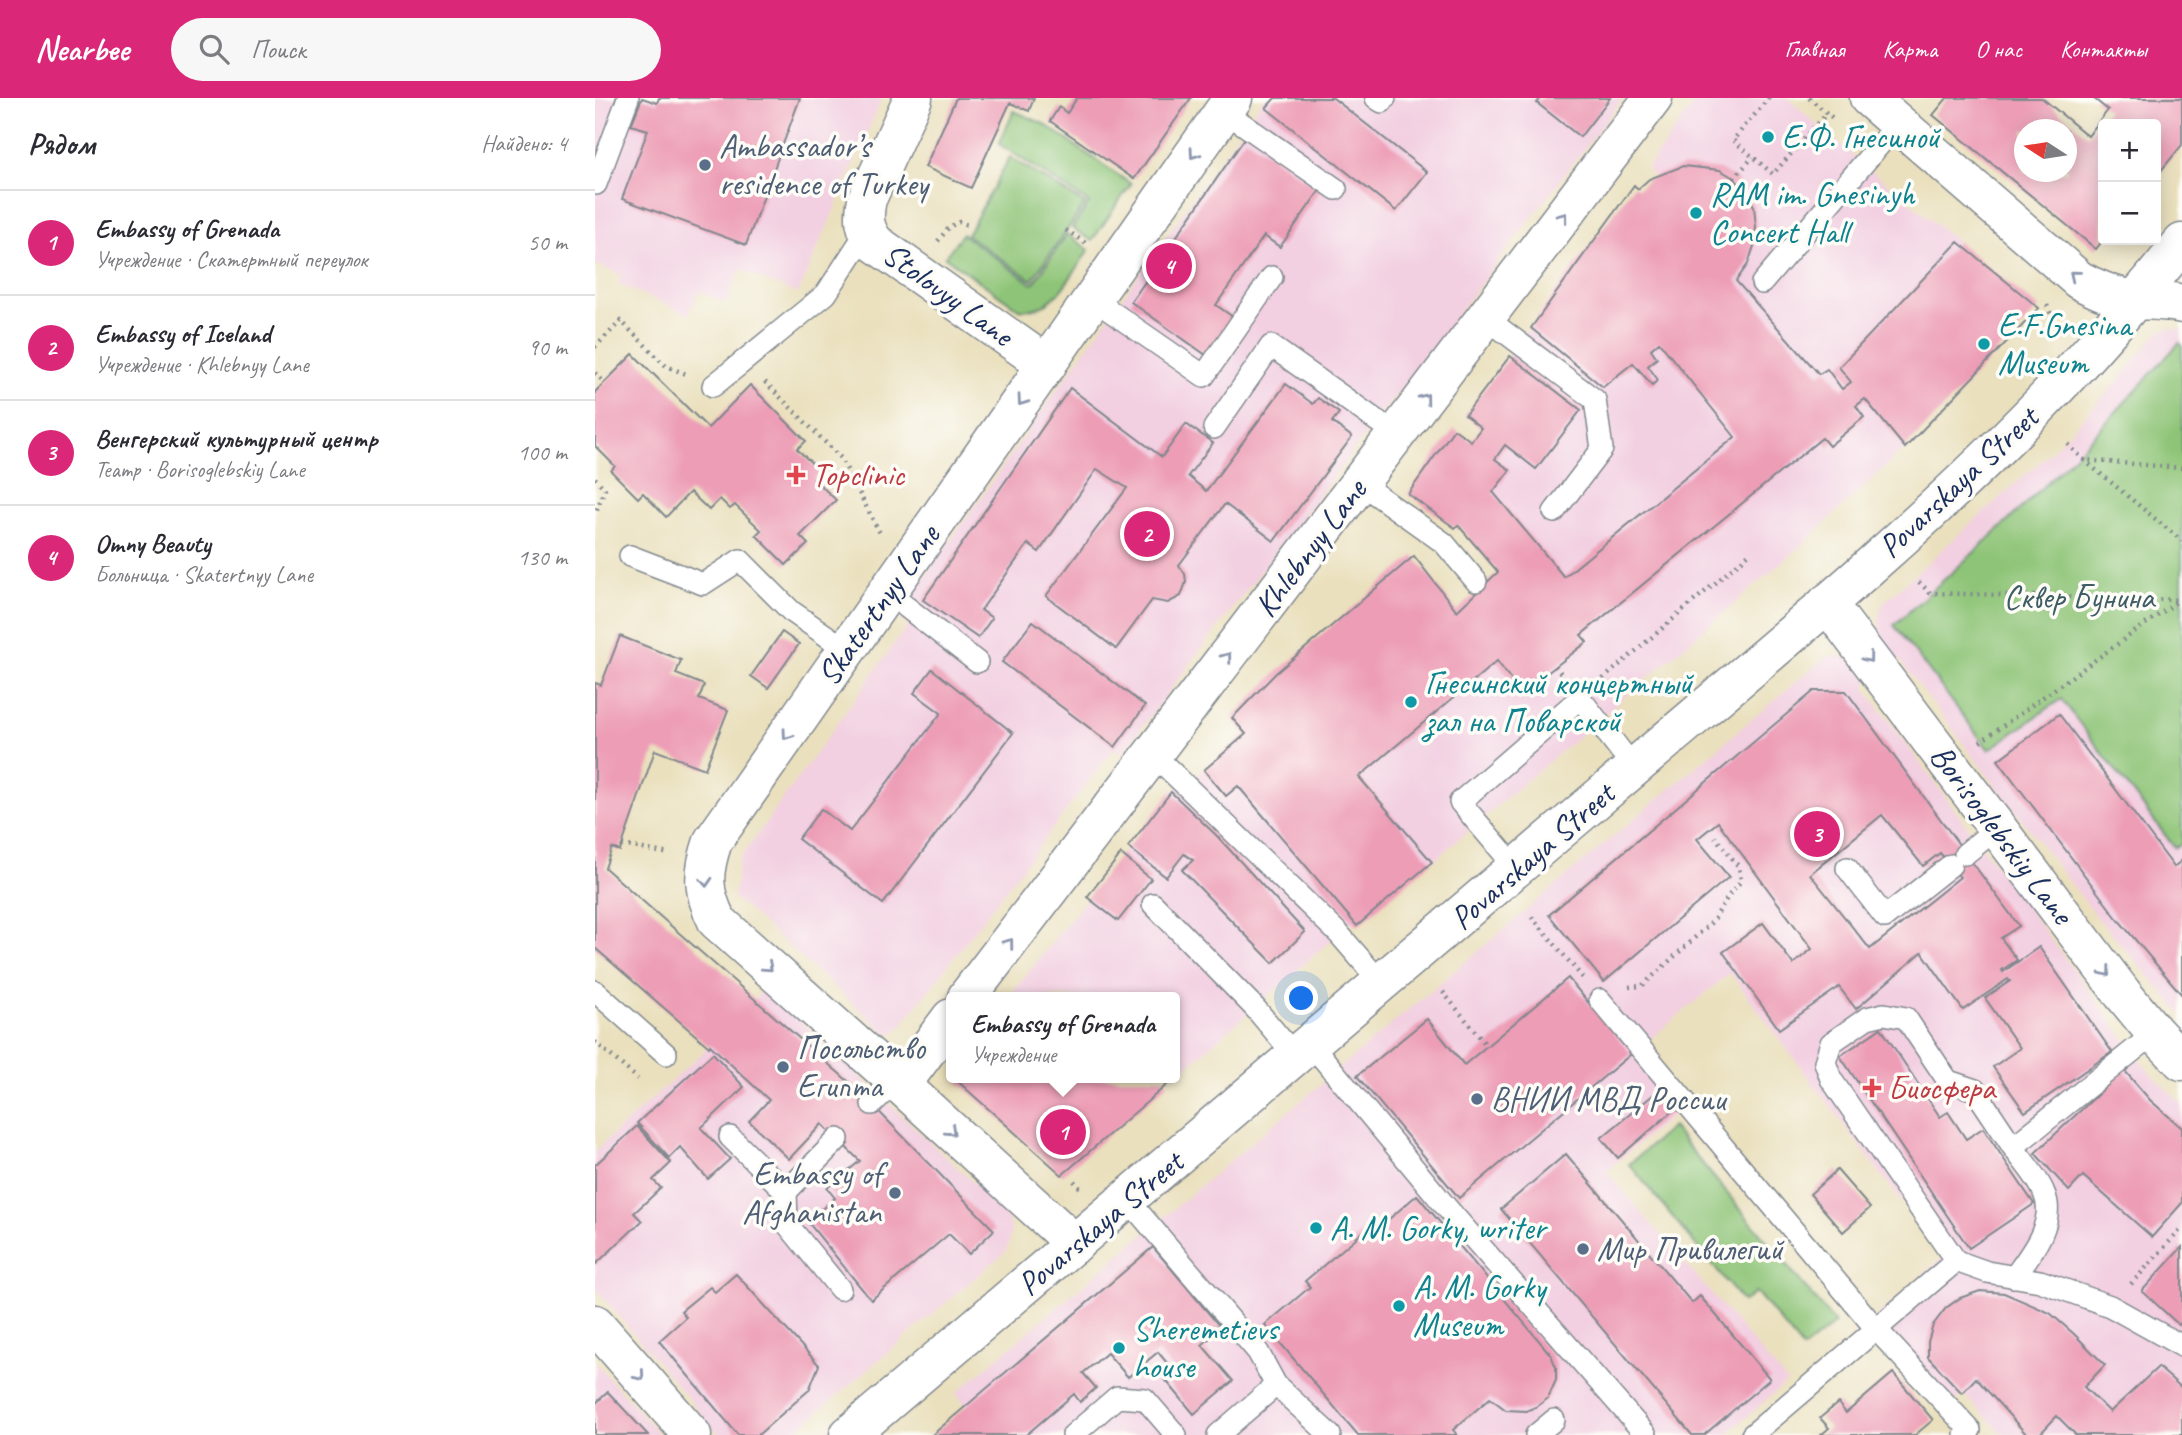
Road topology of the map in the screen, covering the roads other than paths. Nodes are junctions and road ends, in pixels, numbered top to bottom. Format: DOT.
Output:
graph roads {
  1 [pos="628,98"];
  2 [pos="1376,98"];
  3 [pos="1385,98"];
  4 [pos="1653,98"];
  5 [pos="907,100"];
  6 [pos="1229,104"];
  7 [pos="1890,110"];
  8 [pos="596,184"];
  9 [pos="1336,189"];
  10 [pos="867,231"];
  11 [pos="2182,243"];
  12 [pos="1272,277"];
  13 [pos="1762,283"];
  14 [pos="1093,299"];
  15 [pos="2136,300"];
  16 [pos="2182,304"];
  17 [pos="1486,318"];
  18 [pos="1047,365"];
  19 [pos="713,386"];
  20 [pos="1214,428"];
  21 [pos="1397,435"];
  22 [pos="1360,483"];
  23 [pos="1554,512"];
  24 [pos="630,556"];
  25 [pos="1476,581"];
  26 [pos="887,593"];
  27 [pos="1827,603"];
  28 [pos="846,650"];
  29 [pos="977,662"];
  30 [pos="1153,754"];
  31 [pos="1634,768"];
  32 [pos="1997,828"];
  33 [pos="1847,868"];
  34 [pos="1517,869"];
  35 [pos="1153,904"];
  36 [pos="1382,984"];
  37 [pos="595,991"];
  38 [pos="971,992"];
  39 [pos="1597,995"];
  40 [pos="946,1024"];
  41 [pos="2155,1034"];
  42 [pos="1304,1050"];
  43 [pos="666,1054"];
  44 [pos="2182,1061"];
  45 [pos="890,1090"];
  46 [pos="730,1137"];
  47 [pos="838,1139"];
  48 [pos="2014,1147"];
  49 [pos="786,1192"];
  50 [pos="1129,1200"];
  51 [pos="1075,1244"];
  52 [pos="1956,1261"];
  53 [pos="2014,1277"];
  54 [pos="840,1289"];
  55 [pos="595,1324"];
  56 [pos="1877,1330"];
  57 [pos="2182,1346"];
  58 [pos="1276,1385"];
  59 [pos="1554,1420"];
  60 [pos="692,1435"];
  61 [pos="849,1435"];
  62 [pos="1073,1435"];
  63 [pos="1176,1435"];
  64 [pos="1218,1435"];
  65 [pos="1330,1435"];
  66 [pos="1536,1435"];
  67 [pos="1646,1435"];
  68 [pos="1752,1435"];
  69 [pos="1965,1435"];
  1 -- 8 [label="lane"];
  2 -- 3 [label="lane"];
  17 -- 4 [label="street, Khlebnyy Lane, one-way"];
  5 -- 10 [label="street, Stolovyy Lane"];
  6 -- 9 [label="lane"];
  6 -- 14 [label="street, Skatertnyy Lane, one-way"];
  7 -- 13 [label="lane"];
  15 -- 7 [label="street, one-way"];
  10 -- 18 [label="street, Stolovyy Lane"];
  10 -- 19 [label="lane"];
  11 -- 15 [label="street, Povarskaya Street"];
  12 -- 14 [label="lane"];
  14 -- 18 [label="street, Skatertnyy Lane"];
  15 -- 16 [label="street"];
  15 -- 27 [label="street, Povarskaya Street"];
  21 -- 17 [label="street, Khlebnyy Lane, one-way"];
  17 -- 23 [label="lane"];
  18 -- 26 [label="street, Skatertnyy Lane, one-way"];
  20 -- 21 [label="lane"];
  21 -- 22 [label="street, Khlebnyy Lane"];
  22 -- 25 [label="lane"];
  30 -- 22 [label="street, Khlebnyy Lane, one-way"];
  24 -- 28 [label="lane"];
  26 -- 28 [label="street, Skatertnyy Lane"];
  26 -- 29 [label="lane"];
  27 -- 31 [label="street, Povarskaya Street"];
  27 -- 32 [label="street, Borisoglebskiy Lane, one-way"];
  28 -- 45 [label="street, Skatertnyy Lane, one-way"];
  30 -- 36 [label="lane"];
  38 -- 30 [label="street, Khlebnyy Lane, one-way"];
  31 -- 34 [label="street, Povarskaya Street"];
  31 -- 34 [label="lane"];
  32 -- 33 [label="lane"];
  32 -- 41 [label="street, Borisoglebskiy Lane, one-way"];
  34 -- 36 [label="street, Povarskaya Street"];
  35 -- 42 [label="lane"];
  36 -- 42 [label="street, Povarskaya Street"];
  37 -- 43 [label="lane"];
  39 -- 56 [label="lane"];
  40 -- 45 [label="street"];
  41 -- 44 [label="street, Borisoglebskiy Lane"];
  41 -- 48 [label="lane"];
  42 -- 50 [label="street, Povarskaya Street"];
  42 -- 67 [label="lane"];
  45 -- 51 [label="street, Skatertnyy Lane, one-way"];
  46 -- 49 [label="lane"];
  47 -- 49 [label="lane"];
  48 -- 52 [label="lane"];
  48 -- 53 [label="lane"];
  49 -- 54 [label="lane"];
  50 -- 51 [label="street, Povarskaya Street"];
  50 -- 58 [label="lane"];
  51 -- 61 [label="street, Povarskaya Street"];
  52 -- 53 [label="lane"];
  52 -- 56 [label="lane"];
  53 -- 57 [label="lane"];
  55 -- 60 [label="street, one-way"];
  56 -- 68 [label="lane"];
  56 -- 69 [label="lane"];
  58 -- 64 [label="lane"];
  58 -- 65 [label="lane"];
  59 -- 66 [label="lane"];
  62 -- 63 [label="lane"];
}
